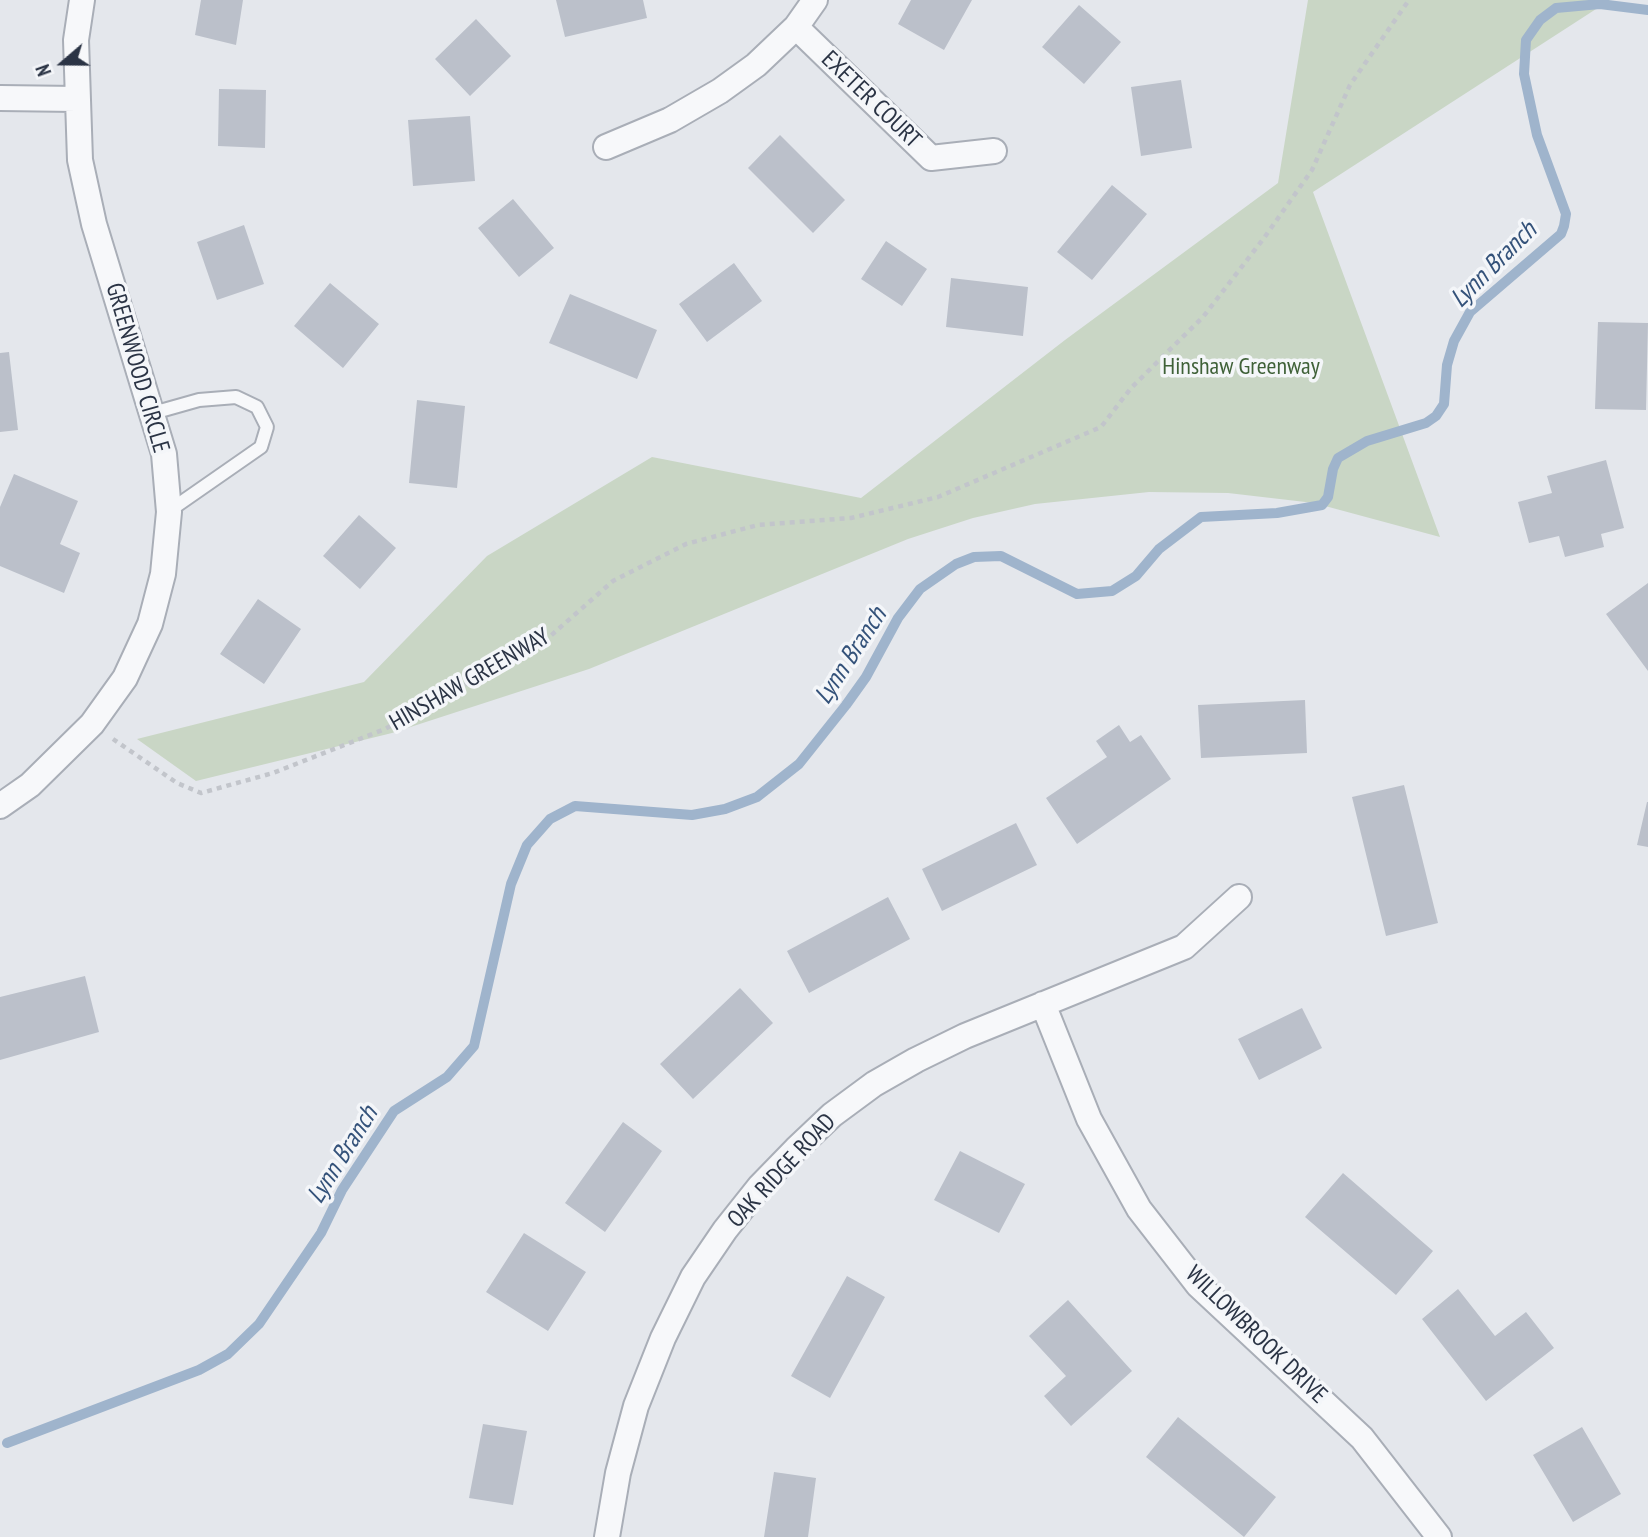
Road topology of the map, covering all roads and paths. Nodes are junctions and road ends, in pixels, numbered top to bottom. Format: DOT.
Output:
graph roads {
  1 [pos="82,0"];
  2 [pos="815,0"];
  3 [pos="1409,0"];
  4 [pos="796,27"];
  5 [pos="0,98"];
  6 [pos="76,99"];
  7 [pos="606,147"];
  8 [pos="995,151"];
  9 [pos="153,413"];
  10 [pos="169,512"];
  11 [pos="92,724"];
  12 [pos="0,806"];
  13 [pos="1239,897"];
  14 [pos="1043,1004"];
  15 [pos="607,1537"];
  16 [pos="1439,1537"];
  1 -- 6 [label="street, GREENWOOD CIRCLE"];
  2 -- 4 [label="street"];
  3 -- 11 [label="path, HINSHAW GREENWAY"];
  4 -- 7 [label="street"];
  4 -- 8 [label="street, EXETER COURT"];
  5 -- 6 [label="street"];
  6 -- 9 [label="street, GREENWOOD CIRCLE"];
  9 -- 10 [label="street, GREENWOOD CIRCLE"];
  9 -- 10 [label="lane"];
  10 -- 11 [label="street, GREENWOOD CIRCLE"];
  11 -- 12 [label="street, GREENWOOD CIRCLE"];
  13 -- 14 [label="street, OAK RIDGE ROAD"];
  14 -- 15 [label="street, OAK RIDGE ROAD"];
  14 -- 16 [label="street, WILLOWBROOK DRIVE"];
}
